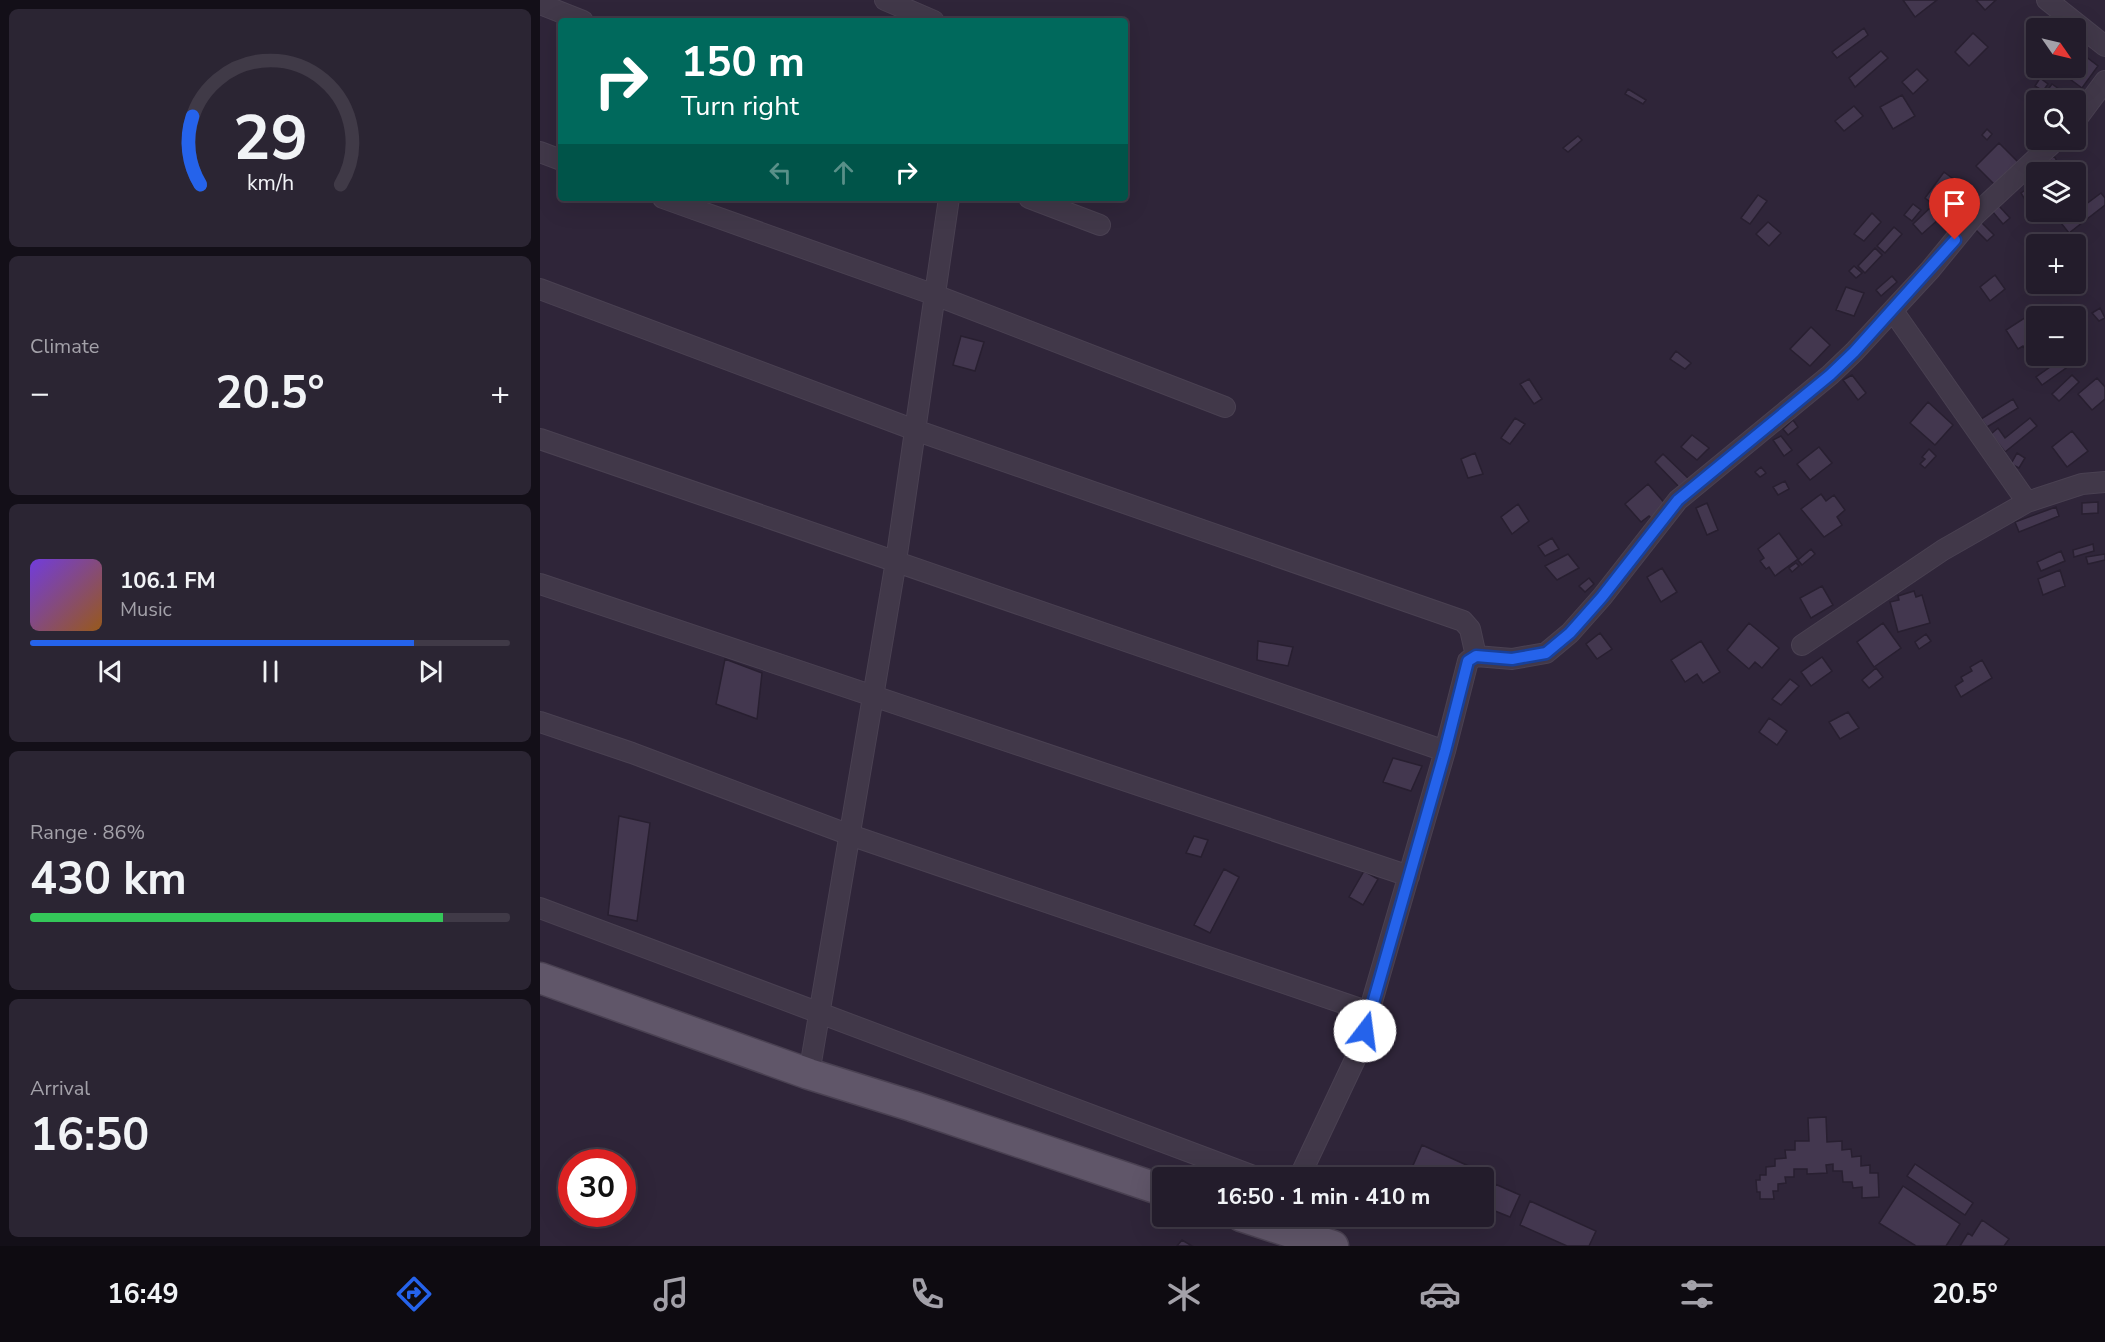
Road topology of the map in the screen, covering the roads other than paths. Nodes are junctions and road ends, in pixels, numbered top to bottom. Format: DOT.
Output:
graph roads {
  1 [pos="885,0"];
  2 [pos="2047,0"];
  3 [pos="540,4"];
  4 [pos="575,18"];
  5 [pos="927,18"];
  6 [pos="2105,46"];
  7 [pos="2105,81"];
  8 [pos="2086,107"];
  9 [pos="2045,150"];
  10 [pos="540,152"];
  11 [pos="558,159"];
  12 [pos="671,201"];
  13 [pos="949,201"];
  14 [pos="1037,201"];
  15 [pos="1100,225"];
  16 [pos="540,289"];
  17 [pos="935,295"];
  18 [pos="1893,311"];
  19 [pos="1225,407"];
  20 [pos="915,430"];
  21 [pos="540,439"];
  22 [pos="2105,482"];
  23 [pos="2027,502"];
  24 [pos="896,561"];
  25 [pos="540,584"];
  26 [pos="1802,645"];
  27 [pos="1476,656"];
  28 [pos="873,695"];
  29 [pos="540,722"];
  30 [pos="1445,751"];
  31 [pos="850,835"];
  32 [pos="1409,876"];
  33 [pos="540,908"];
  34 [pos="540,978"];
  35 [pos="1370,1012"];
  36 [pos="820,1013"];
  37 [pos="809,1074"];
  38 [pos="1230,1167"];
  39 [pos="1304,1167"];
  40 [pos="1152,1187"];
  41 [pos="1289,1227"];
  42 [pos="1333,1246"];
  1 -- 5 [label="street"];
  2 -- 6 [label="street"];
  3 -- 4 [label="street"];
  7 -- 8 [label="street"];
  9 -- 18 [label="street"];
  10 -- 11 [label="street"];
  12 -- 17 [label="street"];
  13 -- 17 [label="street"];
  14 -- 15 [label="street"];
  16 -- 20 [label="street"];
  17 -- 19 [label="street"];
  17 -- 20 [label="street"];
  18 -- 23 [label="street"];
  18 -- 27 [label="street"];
  20 -- 24 [label="street"];
  20 -- 27 [label="street"];
  21 -- 24 [label="street"];
  22 -- 23 [label="street"];
  23 -- 26 [label="street"];
  24 -- 28 [label="street"];
  24 -- 30 [label="street"];
  25 -- 28 [label="street"];
  27 -- 30 [label="street"];
  28 -- 31 [label="street"];
  28 -- 32 [label="street"];
  29 -- 31 [label="street"];
  30 -- 32 [label="street"];
  31 -- 35 [label="street"];
  31 -- 36 [label="street"];
  32 -- 35 [label="street"];
  33 -- 36 [label="street"];
  34 -- 37 [label="main road"];
  35 -- 39 [label="street"];
  36 -- 37 [label="street"];
  36 -- 38 [label="street"];
  37 -- 40 [label="main road"];
  41 -- 42 [label="main road"];
}
